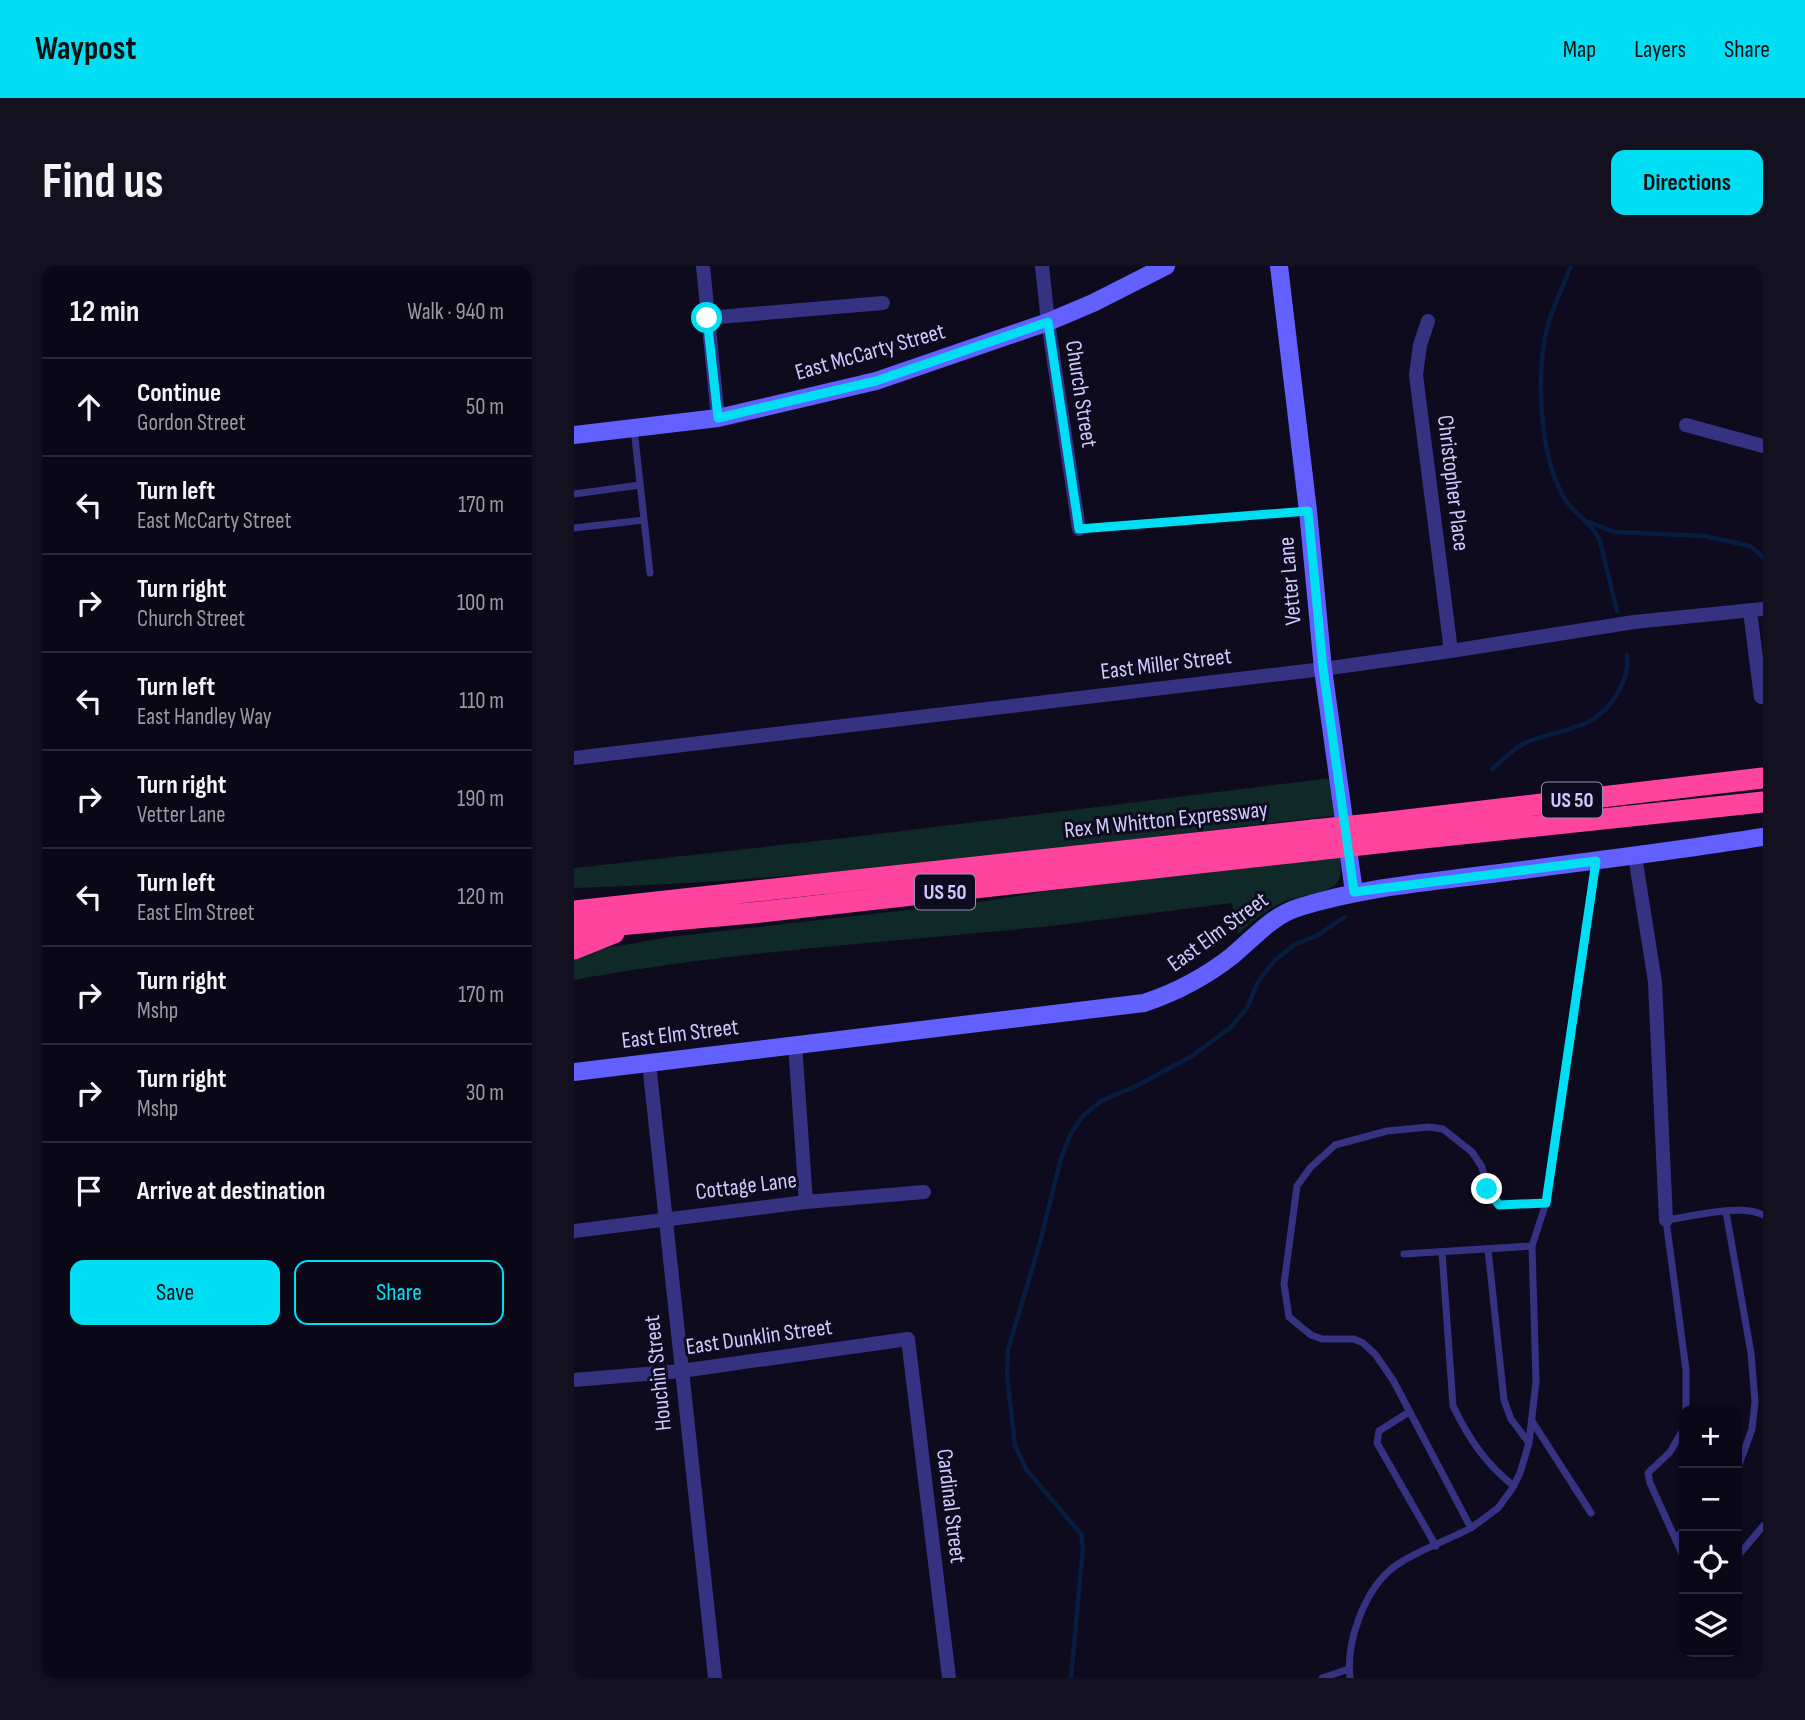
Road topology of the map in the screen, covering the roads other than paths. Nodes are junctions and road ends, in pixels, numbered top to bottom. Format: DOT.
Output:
graph roads {
  1 [pos="703,266"];
  2 [pos="1042,266"];
  3 [pos="1166,266"];
  4 [pos="1279,266"];
  5 [pos="883,303"];
  6 [pos="707,318"];
  7 [pos="1428,321"];
  8 [pos="1048,322"];
  9 [pos="718,418"];
  10 [pos="1686,425"];
  11 [pos="634,428"];
  12 [pos="574,435"];
  13 [pos="1763,446"];
  14 [pos="640,485"];
  15 [pos="574,494"];
  16 [pos="1308,511"];
  17 [pos="644,520"];
  18 [pos="574,528"];
  19 [pos="1079,529"];
  20 [pos="650,573"];
  21 [pos="1756,610"];
  22 [pos="1451,652"];
  23 [pos="1323,668"];
  24 [pos="1761,697"];
  25 [pos="574,758"];
  26 [pos="1763,778"];
  27 [pos="1763,802"];
  28 [pos="1383,832"];
  29 [pos="1763,838"];
  30 [pos="1635,856"];
  31 [pos="1596,861"];
  32 [pos="1354,892"];
  33 [pos="574,903"];
  34 [pos="574,911"];
  35 [pos="636,914"];
  36 [pos="574,929"];
  37 [pos="574,949"];
  38 [pos="794,1044"];
  39 [pos="649,1063"];
  40 [pos="574,1072"];
  41 [pos="924,1192"];
  42 [pos="807,1202"];
  43 [pos="1546,1203"];
  44 [pos="1726,1212"];
  45 [pos="1763,1215"];
  46 [pos="666,1219"];
  47 [pos="1666,1220"];
  48 [pos="574,1231"];
  49 [pos="1532,1246"];
  50 [pos="1488,1249"];
  51 [pos="1442,1252"];
  52 [pos="1404,1254"];
  53 [pos="908,1339"];
  54 [pos="681,1371"];
  55 [pos="574,1380"];
  56 [pos="1686,1405"];
  57 [pos="1409,1412"];
  58 [pos="1532,1420"];
  59 [pos="1679,1437"];
  60 [pos="1529,1443"];
  61 [pos="1738,1468"];
  62 [pos="1514,1486"];
  63 [pos="1591,1513"];
  64 [pos="1763,1525"];
  65 [pos="1471,1528"];
  66 [pos="1679,1535"];
  67 [pos="1675,1538"];
  68 [pos="1436,1546"];
  69 [pos="1679,1547"];
  70 [pos="1742,1551"];
  71 [pos="1350,1674"];
  72 [pos="715,1678"];
  73 [pos="949,1678"];
  74 [pos="1322,1678"];
  1 -- 6 [label="street"];
  2 -- 8 [label="street, Church Street"];
  3 -- 8 [label="street, East McCarty Street"];
  4 -- 16 [label="street, Vetter Lane"];
  5 -- 6 [label="street"];
  6 -- 9 [label="street"];
  7 -- 22 [label="street, Christopher Place"];
  8 -- 9 [label="street, East McCarty Street"];
  8 -- 19 [label="street, Church Street"];
  9 -- 11 [label="street, East McCarty Street"];
  10 -- 13 [label="street"];
  11 -- 12 [label="street, East McCarty Street"];
  11 -- 14 [label="lane"];
  14 -- 15 [label="lane"];
  14 -- 17 [label="lane"];
  16 -- 19 [label="lane"];
  16 -- 23 [label="street, Vetter Lane"];
  17 -- 18 [label="lane"];
  17 -- 20 [label="lane"];
  21 -- 22 [label="street, East Miller Street"];
  21 -- 24 [label="street"];
  22 -- 23 [label="street, East Miller Street"];
  23 -- 25 [label="street, East Miller Street"];
  23 -- 32 [label="street, Vetter Lane"];
  26 -- 28 [label="highway, Rex M Whitton Expressway / US 50"];
  27 -- 28 [label="highway, Rex M Whitton Expressway / US 50"];
  28 -- 35 [label="highway, Rex M Whitton Expressway / US 50, bridge"];
  29 -- 30 [label="street, East Elm Street"];
  30 -- 31 [label="street, East Elm Street"];
  30 -- 47 [label="street"];
  31 -- 32 [label="street, East Elm Street"];
  31 -- 43 [label="lane"];
  32 -- 38 [label="street, East Elm Street"];
  33 -- 35 [label="highway"];
  34 -- 35 [label="highway, Rex M Whitton Expressway / US 50"];
  35 -- 36 [label="highway, Rex M Whitton Expressway / US 50"];
  35 -- 37 [label="highway"];
  38 -- 39 [label="street, East Elm Street"];
  38 -- 42 [label="street"];
  39 -- 40 [label="street, East Elm Street"];
  39 -- 46 [label="street, Houchin Street"];
  41 -- 42 [label="street, Cottage Lane"];
  42 -- 46 [label="street, Cottage Lane"];
  43 -- 49 [label="lane"];
  43 -- 57 [label="lane"];
  44 -- 45 [label="lane"];
  44 -- 47 [label="lane"];
  44 -- 61 [label="lane"];
  46 -- 48 [label="street, Cottage Lane"];
  46 -- 54 [label="street, Houchin Street"];
  47 -- 56 [label="lane"];
  49 -- 50 [label="lane"];
  49 -- 58 [label="lane"];
  50 -- 51 [label="lane"];
  50 -- 60 [label="lane"];
  51 -- 52 [label="lane"];
  51 -- 62 [label="lane"];
  53 -- 54 [label="street, East Dunklin Street"];
  53 -- 73 [label="street, Cardinal Street"];
  54 -- 55 [label="street, East Dunklin Street"];
  54 -- 72 [label="street, Houchin Street"];
  57 -- 65 [label="lane"];
  57 -- 68 [label="lane"];
  58 -- 60 [label="lane"];
  58 -- 63 [label="lane"];
  59 -- 67 [label="lane"];
  60 -- 62 [label="lane"];
  62 -- 65 [label="lane"];
  64 -- 70 [label="lane"];
  65 -- 68 [label="lane"];
  66 -- 67 [label="lane"];
  67 -- 69 [label="lane"];
  68 -- 71 [label="lane"];
  71 -- 74 [label="lane"];
}
